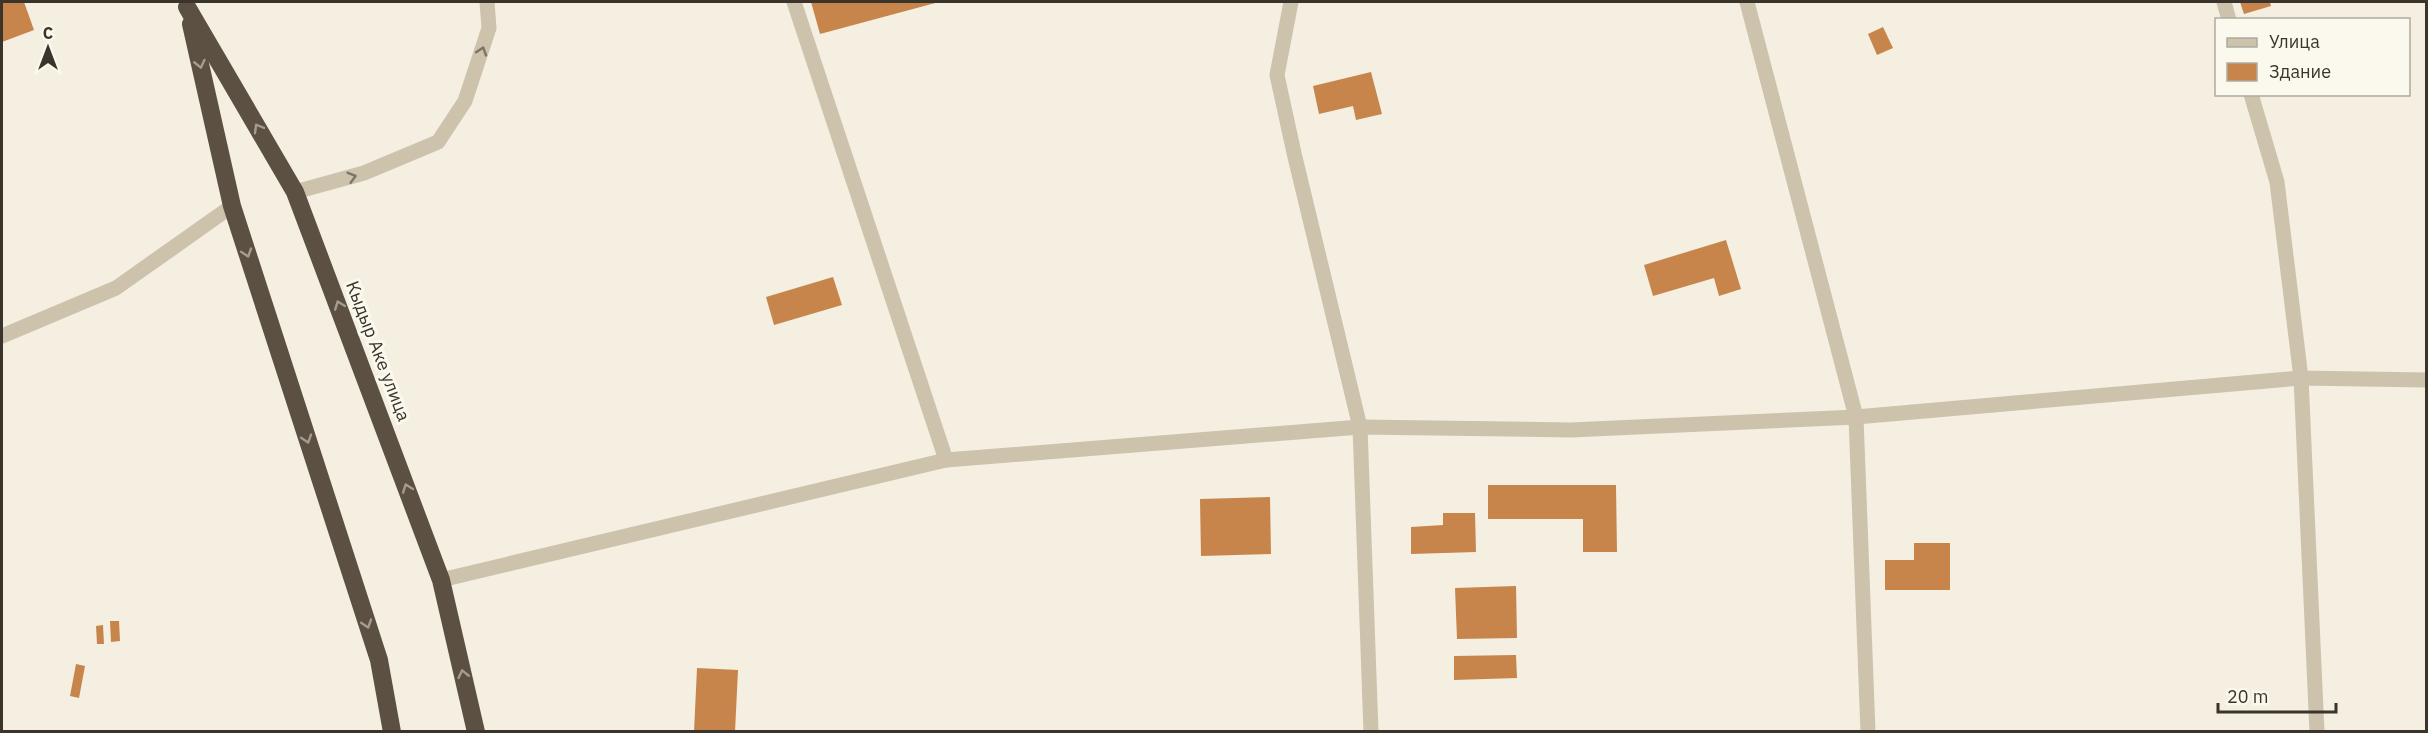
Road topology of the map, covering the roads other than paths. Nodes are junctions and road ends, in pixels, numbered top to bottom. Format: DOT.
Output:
graph roads {
  1 [pos="487,2"];
  2 [pos="794,2"];
  3 [pos="1292,2"];
  4 [pos="1747,2"];
  5 [pos="2224,2"];
  6 [pos="186,4"];
  7 [pos="2228,18"];
  8 [pos="2253,96"];
  9 [pos="296,192"];
  10 [pos="232,206"];
  11 [pos="2,336"];
  12 [pos="2301,378"];
  13 [pos="2427,380"];
  14 [pos="1856,417"];
  15 [pos="1360,427"];
  16 [pos="946,460"];
  17 [pos="441,580"];
  18 [pos="392,732"];
  19 [pos="476,732"];
  20 [pos="1371,732"];
  21 [pos="1868,732"];
  22 [pos="2317,732"];
  9 -- 1 [label="street, one-way"];
  2 -- 16 [label="street"];
  3 -- 15 [label="street"];
  4 -- 14 [label="street"];
  5 -- 7 [label="street"];
  9 -- 6 [label="highway, Кыдыр Аке улица, one-way"];
  6 -- 10 [label="highway, Кыдыр Аке улица, one-way"];
  8 -- 12 [label="street"];
  17 -- 9 [label="highway, Кыдыр Аке улица, one-way"];
  10 -- 11 [label="street"];
  10 -- 18 [label="highway, Кыдыр Аке улица, one-way"];
  12 -- 13 [label="street"];
  12 -- 14 [label="street"];
  12 -- 22 [label="street"];
  14 -- 15 [label="street"];
  14 -- 21 [label="street"];
  15 -- 16 [label="street"];
  15 -- 20 [label="street"];
  16 -- 17 [label="street"];
  19 -- 17 [label="highway, Кыдыр Аке улица, one-way"];
}
